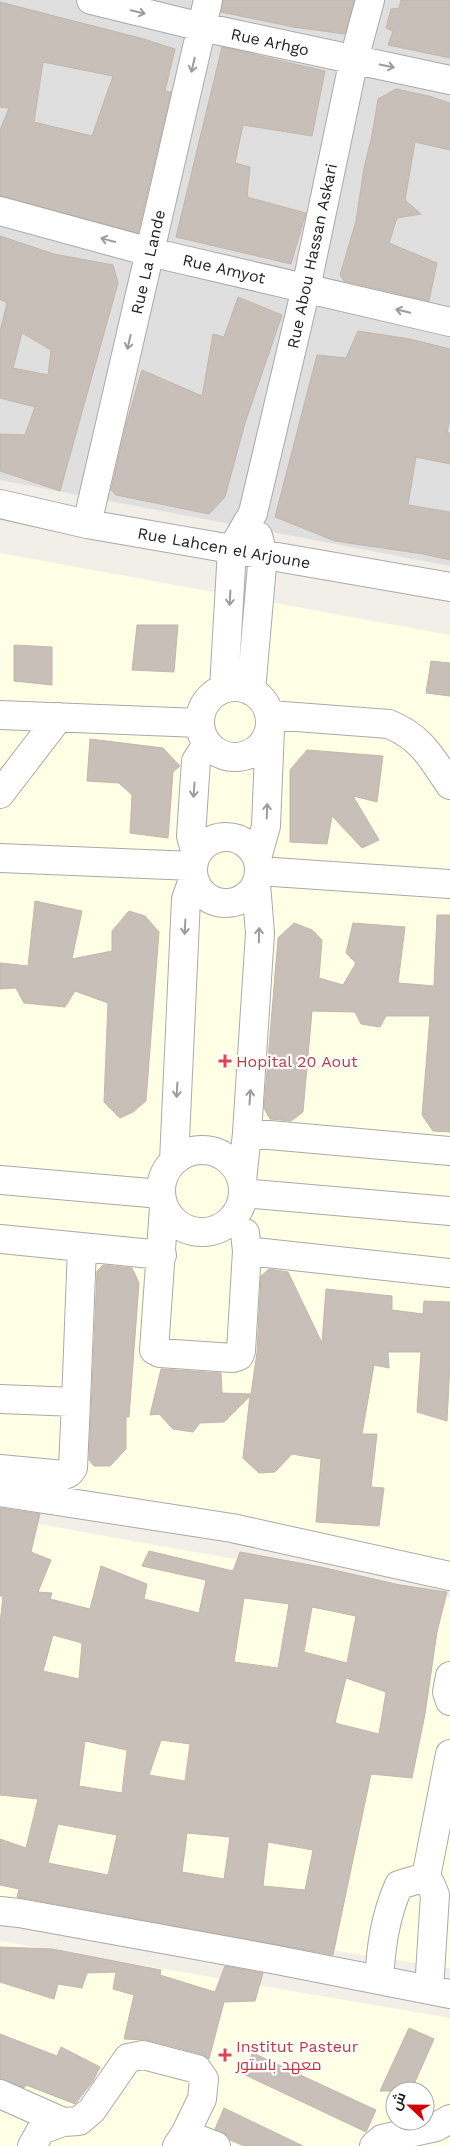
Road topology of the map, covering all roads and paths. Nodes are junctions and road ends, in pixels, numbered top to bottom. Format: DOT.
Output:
graph roads {
  1 [pos="91,0"];
  2 [pos="208,0"];
  3 [pos="370,0"];
  4 [pos="202,28"];
  5 [pos="354,59"];
  6 [pos="450,80"];
  7 [pos="0,211"];
  8 [pos="150,252"];
  9 [pos="306,288"];
  10 [pos="450,322"];
  11 [pos="0,504"];
  12 [pos="252,513"];
  13 [pos="87,524"];
  14 [pos="232,549"];
  15 [pos="263,554"];
  16 [pos="450,586"];
  17 [pos="224,688"];
  18 [pos="251,691"];
  19 [pos="0,715"];
  20 [pos="59,717"];
  21 [pos="270,721"];
  22 [pos="203,734"];
  23 [pos="450,785"];
  24 [pos="0,794"];
  25 [pos="0,858"];
  26 [pos="194,867"];
  27 [pos="258,871"];
  28 [pos="450,884"];
  29 [pos="247,1133"];
  30 [pos="450,1151"];
  31 [pos="174,1161"];
  32 [pos="0,1180"];
  33 [pos="242,1193"];
  34 [pos="163,1200"];
  35 [pos="450,1211"];
  36 [pos="0,1239"];
  37 [pos="82,1248"];
  38 [pos="247,1251"];
  39 [pos="162,1255"];
  40 [pos="450,1272"];
  41 [pos="0,1399"];
  42 [pos="76,1402"];
  43 [pos="0,1469"];
  44 [pos="0,1492"];
  45 [pos="450,1576"];
  46 [pos="450,1676"];
  47 [pos="450,1701"];
  48 [pos="450,1754"];
  49 [pos="426,1877"];
  50 [pos="0,1911"];
  51 [pos="378,1980"];
  52 [pos="439,1992"];
  53 [pos="0,2094"];
  54 [pos="450,2119"];
  55 [pos="63,2122"];
  56 [pos="181,2140"];
  57 [pos="32,2146"];
  58 [pos="216,2146"];
  59 [pos="374,2146"];
  1 -- 4 [label="street, Rue Arhgo, one-way"];
  2 -- 4 [label="street, Rue La Lande"];
  3 -- 5 [label="street, Rue Abou Hassan Askari"];
  4 -- 5 [label="street, Rue Arhgo"];
  4 -- 8 [label="street, Rue La Lande, one-way"];
  5 -- 6 [label="street, Rue Arhgo, one-way"];
  5 -- 9 [label="street, Rue Abou Hassan Askari"];
  8 -- 7 [label="street, Rue Amyot, one-way"];
  8 -- 9 [label="street, Rue Amyot"];
  8 -- 13 [label="street, Rue La Lande, one-way"];
  10 -- 9 [label="street, Rue Amyot, one-way"];
  9 -- 12 [label="street, Rue Abou Hassan Askari"];
  11 -- 13 [label="street, Rue Lahcen el Arjoune"];
  12 -- 14 [label="street, Rue Abou Hassan Askari"];
  12 -- 15 [label="street, Rue Abou Hassan Askari"];
  13 -- 14 [label="street, Rue Lahcen el Arjoune"];
  14 -- 15 [label="street, Rue Lahcen el Arjoune"];
  14 -- 17 [label="street, one-way"];
  15 -- 16 [label="street, Rue Lahcen el Arjoune"];
  15 -- 18 [label="street"];
  17 -- 18 [label="street"];
  17 -- 22 [label="street"];
  18 -- 21 [label="street"];
  19 -- 20 [label="street"];
  20 -- 22 [label="street"];
  20 -- 24 [label="street"];
  21 -- 22 [label="street"];
  21 -- 23 [label="street"];
  27 -- 21 [label="street, one-way"];
  22 -- 26 [label="street, one-way"];
  25 -- 26 [label="street"];
  26 -- 27 [label="street"];
  26 -- 27 [label="street"];
  26 -- 31 [label="street, one-way"];
  27 -- 28 [label="street"];
  29 -- 27 [label="street, one-way"];
  29 -- 30 [label="street"];
  29 -- 33 [label="street"];
  31 -- 33 [label="street"];
  31 -- 34 [label="street"];
  32 -- 34 [label="street"];
  33 -- 34 [label="street"];
  33 -- 35 [label="street"];
  33 -- 38 [label="street"];
  34 -- 39 [label="street"];
  36 -- 37 [label="street"];
  37 -- 39 [label="street"];
  37 -- 42 [label="street"];
  38 -- 39 [label="street"];
  38 -- 40 [label="street"];
  41 -- 42 [label="street"];
  42 -- 43 [label="street"];
  44 -- 45 [label="street"];
  46 -- 47 [label="street"];
  48 -- 49 [label="street"];
  49 -- 51 [label="street"];
  49 -- 52 [label="street"];
  50 -- 51 [label="street"];
  51 -- 52 [label="street"];
  53 -- 55 [label="street"];
  54 -- 59 [label="street"];
  55 -- 56 [label="street"];
  55 -- 57 [label="street"];
  56 -- 58 [label="street"];
}
